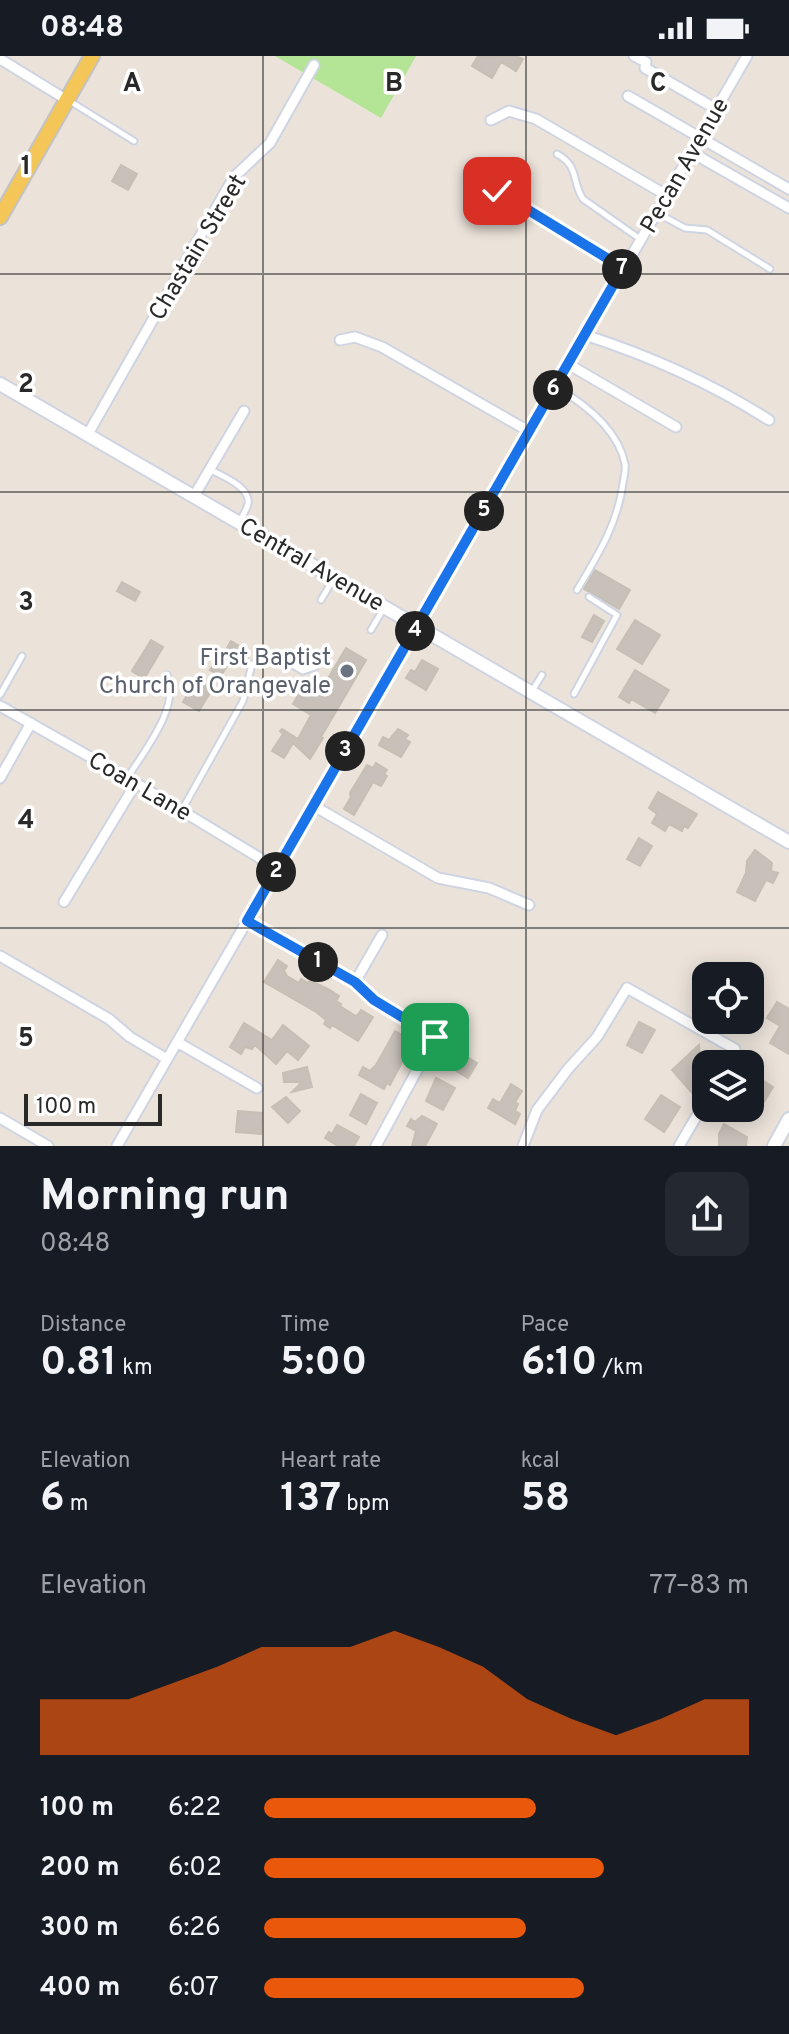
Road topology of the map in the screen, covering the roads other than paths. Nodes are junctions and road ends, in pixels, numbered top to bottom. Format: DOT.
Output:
graph roads {
  1 [pos="92,56"];
  2 [pos="634,56"];
  3 [pos="747,56"];
  4 [pos="0,59"];
  5 [pos="314,65"];
  6 [pos="628,96"];
  7 [pos="67,100"];
  8 [pos="716,109"];
  9 [pos="491,120"];
  10 [pos="699,139"];
  11 [pos="134,141"];
  12 [pos="691,152"];
  13 [pos="557,154"];
  14 [pos="789,189"];
  15 [pos="497,191"];
  16 [pos="666,195"];
  17 [pos="789,208"];
  18 [pos="656,212"];
  19 [pos="0,217"];
  20 [pos="641,240"];
  21 [pos="623,268"];
  22 [pos="770,269"];
  23 [pos="585,335"];
  24 [pos="340,340"];
  25 [pos="568,364"];
  26 [pos="0,384"];
  27 [pos="555,387"];
  28 [pos="244,411"];
  29 [pos="769,420"];
  30 [pos="676,427"];
  31 [pos="530,432"];
  32 [pos="88,434"];
  33 [pos="210,469"];
  34 [pos="194,496"];
  35 [pos="239,522"];
  36 [pos="335,577"];
  37 [pos="577,590"];
  38 [pos="589,597"];
  39 [pos="321,600"];
  40 [pos="385,606"];
  41 [pos="418,626"];
  42 [pos="371,630"];
  43 [pos="22,656"];
  44 [pos="284,660"];
  45 [pos="252,664"];
  46 [pos="315,667"];
  47 [pos="167,675"];
  48 [pos="542,675"];
  49 [pos="532,692"];
  50 [pos="574,694"];
  51 [pos="0,695"];
  52 [pos="0,706"];
  53 [pos="31,723"];
  54 [pos="0,778"];
  55 [pos="132,780"];
  56 [pos="314,806"];
  57 [pos="182,810"];
  58 [pos="789,842"];
  59 [pos="278,869"];
  60 [pos="64,902"];
  61 [pos="529,905"];
  62 [pos="247,921"];
  63 [pos="382,935"];
  64 [pos="0,956"];
  65 [pos="355,982"];
  66 [pos="177,1042"];
  67 [pos="734,1050"];
  68 [pos="167,1059"];
  69 [pos="257,1088"];
  70 [pos="0,1118"];
  71 [pos="789,1119"];
  72 [pos="693,1122"];
  73 [pos="48,1146"];
  74 [pos="117,1146"];
  75 [pos="376,1146"];
  76 [pos="523,1146"];
  77 [pos="679,1146"];
  78 [pos="774,1146"];
  1 -- 7 [label="main road"];
  2 -- 8 [label="street"];
  3 -- 8 [label="street, Pecan Avenue"];
  4 -- 7 [label="street"];
  5 -- 32 [label="street, Chastain Street"];
  6 -- 10 [label="street"];
  7 -- 11 [label="lane"];
  7 -- 19 [label="main road"];
  8 -- 10 [label="street, Pecan Avenue"];
  9 -- 16 [label="street"];
  10 -- 12 [label="street, Pecan Avenue"];
  10 -- 14 [label="street"];
  12 -- 16 [label="street, Pecan Avenue"];
  12 -- 17 [label="street"];
  13 -- 20 [label="lane"];
  15 -- 21 [label="street"];
  16 -- 18 [label="street, Pecan Avenue"];
  18 -- 20 [label="street, Pecan Avenue"];
  18 -- 22 [label="lane"];
  20 -- 21 [label="street, Pecan Avenue"];
  21 -- 23 [label="street, Pecan Avenue"];
  23 -- 25 [label="street, Pecan Avenue"];
  23 -- 29 [label="street"];
  24 -- 31 [label="street"];
  25 -- 27 [label="street, Pecan Avenue"];
  25 -- 30 [label="street"];
  26 -- 32 [label="street, Central Avenue"];
  27 -- 31 [label="street, Pecan Avenue"];
  27 -- 37 [label="lane"];
  28 -- 33 [label="street"];
  31 -- 41 [label="street, Pecan Avenue"];
  32 -- 34 [label="street, Central Avenue"];
  33 -- 34 [label="street"];
  33 -- 35 [label="lane"];
  34 -- 35 [label="street, Central Avenue"];
  35 -- 36 [label="street, Central Avenue"];
  36 -- 39 [label="lane"];
  36 -- 40 [label="street, Central Avenue"];
  38 -- 50 [label="lane"];
  40 -- 41 [label="street, Central Avenue"];
  40 -- 42 [label="lane"];
  41 -- 49 [label="street, Central Avenue"];
  41 -- 56 [label="street, Pecan Avenue"];
  43 -- 51 [label="lane"];
  44 -- 46 [label="lane"];
  45 -- 57 [label="lane"];
  47 -- 55 [label="lane"];
  48 -- 49 [label="lane"];
  49 -- 58 [label="street, Central Avenue"];
  52 -- 53 [label="street, Coan Lane"];
  53 -- 54 [label="street"];
  53 -- 55 [label="street, Coan Lane"];
  55 -- 57 [label="street, Coan Lane"];
  55 -- 60 [label="street"];
  56 -- 59 [label="street, Pecan Avenue"];
  56 -- 61 [label="street"];
  57 -- 59 [label="street, Coan Lane"];
  59 -- 62 [label="street, Pecan Avenue"];
  62 -- 65 [label="street"];
  62 -- 66 [label="street, Pecan Avenue"];
  63 -- 65 [label="street"];
  64 -- 68 [label="street"];
  65 -- 75 [label="street"];
  66 -- 68 [label="street, Pecan Avenue"];
  66 -- 69 [label="street"];
  67 -- 76 [label="street"];
  68 -- 74 [label="street, Pecan Avenue"];
  70 -- 73 [label="street"];
  71 -- 78 [label="street"];
  72 -- 77 [label="street"];
}
